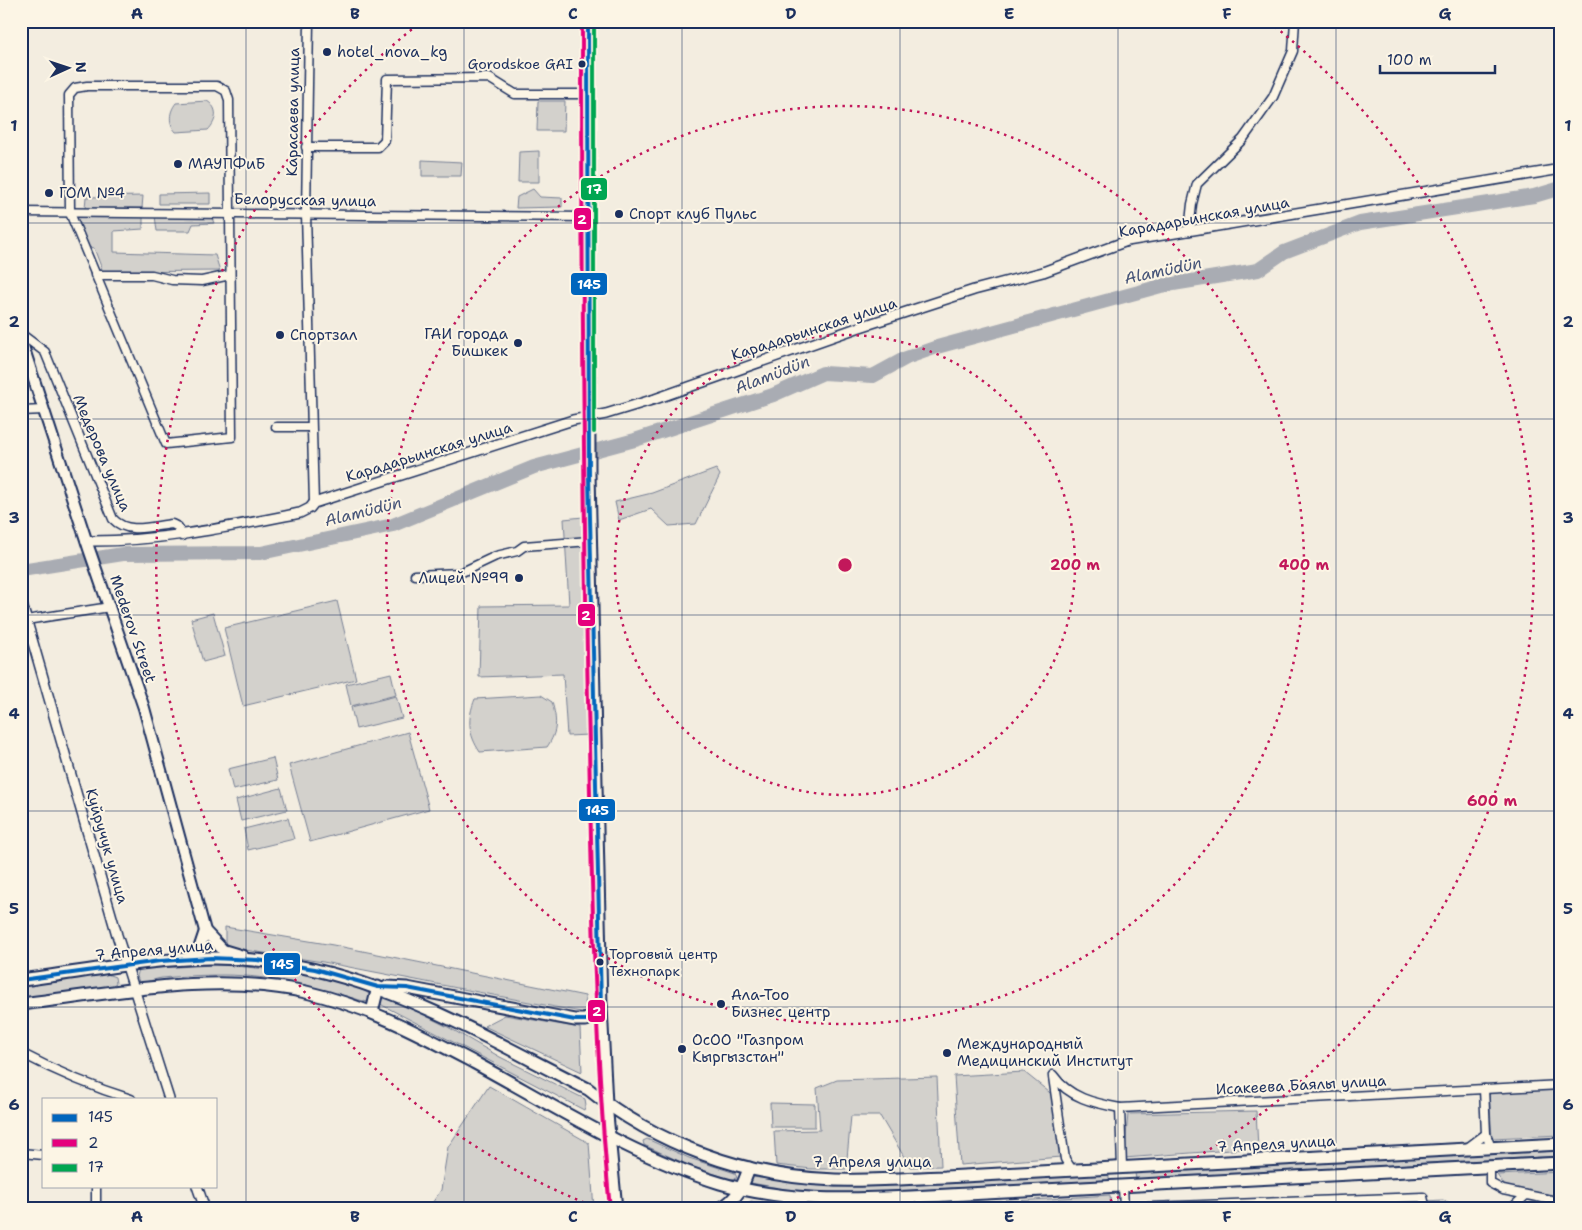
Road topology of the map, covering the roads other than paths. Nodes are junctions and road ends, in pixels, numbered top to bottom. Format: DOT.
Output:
graph roads {
  1 [pos="309,21"];
  2 [pos="588,21"];
  3 [pos="1295,21"];
  4 [pos="588,94"];
  5 [pos="306,147"];
  6 [pos="1561,169"];
  7 [pos="21,212"];
  8 [pos="70,213"];
  9 [pos="229,213"];
  10 [pos="306,214"];
  11 [pos="588,218"];
  12 [pos="1190,231"];
  13 [pos="95,275"];
  14 [pos="230,275"];
  15 [pos="21,334"];
  16 [pos="21,340"];
  17 [pos="44,410"];
  18 [pos="21,411"];
  19 [pos="588,417"];
  20 [pos="276,427"];
  21 [pos="310,427"];
  22 [pos="314,503"];
  23 [pos="182,536"];
  24 [pos="590,541"];
  25 [pos="87,545"];
  26 [pos="415,575"];
  27 [pos="21,601"];
  28 [pos="110,607"];
  29 [pos="26,620"];
  30 [pos="205,932"];
  31 [pos="186,959"];
  32 [pos="257,960"];
  33 [pos="127,966"];
  34 [pos="21,980"];
  35 [pos="378,987"];
  36 [pos="134,990"];
  37 [pos="21,1004"];
  38 [pos="601,1006"];
  39 [pos="372,1012"];
  40 [pos="21,1053"];
  41 [pos="1561,1085"];
  42 [pos="99,1089"];
  43 [pos="1484,1089"];
  44 [pos="99,1098"];
  45 [pos="127,1098"];
  46 [pos="169,1098"];
  47 [pos="606,1104"];
  48 [pos="1120,1108"];
  49 [pos="1486,1134"];
  50 [pos="608,1135"];
  51 [pos="1561,1144"];
  52 [pos="1491,1148"];
  53 [pos="1466,1149"];
  54 [pos="21,1153"];
  55 [pos="42,1155"];
  56 [pos="1561,1162"];
  57 [pos="1490,1166"];
  58 [pos="1122,1167"];
  59 [pos="749,1168"];
  60 [pos="1072,1170"];
  61 [pos="1123,1186"];
  62 [pos="96,1188"];
  63 [pos="199,1188"];
  64 [pos="742,1189"];
  65 [pos="1526,1195"];
  66 [pos="1561,1202"];
  67 [pos="1124,1208"];
  68 [pos="96,1209"];
  69 [pos="205,1209"];
  70 [pos="616,1209"];
  71 [pos="720,1209"];
  72 [pos="1426,1209"];
  73 [pos="1511,1209"];
  1 -- 5 [label="street, Карасаева улица"];
  2 -- 4 [label="main road"];
  3 -- 12 [label="street"];
  4 -- 5 [label="street"];
  4 -- 11 [label="main road"];
  5 -- 10 [label="street, Карасаева улица"];
  6 -- 12 [label="street, Карадарьинская улица"];
  7 -- 8 [label="street, Белорусская улица"];
  8 -- 9 [label="street, Белорусская улица"];
  8 -- 9 [label="street"];
  8 -- 13 [label="street"];
  9 -- 10 [label="street, Белорусская улица"];
  9 -- 14 [label="street"];
  10 -- 11 [label="street, Белорусская улица"];
  10 -- 21 [label="street, Карасаева улица"];
  11 -- 19 [label="main road"];
  12 -- 19 [label="street, Карадарьинская улица"];
  13 -- 14 [label="street"];
  13 -- 14 [label="street"];
  15 -- 23 [label="street, Медерова улица"];
  16 -- 17 [label="main road, Mederov Street"];
  17 -- 18 [label="street"];
  17 -- 25 [label="main road, Mederov Street"];
  19 -- 22 [label="street, Карадарьинская улица"];
  19 -- 24 [label="main road"];
  20 -- 21 [label="street"];
  21 -- 22 [label="street, Карасаева улица"];
  22 -- 23 [label="street, Карадарьинская улица"];
  23 -- 25 [label="street, Карадарьинская улица"];
  24 -- 26 [label="street"];
  24 -- 38 [label="main road"];
  25 -- 28 [label="main road, Mederov Street"];
  27 -- 29 [label="street, Куйручук улица"];
  28 -- 29 [label="street"];
  28 -- 30 [label="main road, Mederov Street"];
  29 -- 33 [label="street, Куйручук улица"];
  30 -- 31 [label="main road"];
  30 -- 32 [label="main road, Mederov Street"];
  31 -- 32 [label="main road, 7 Апреля улица"];
  31 -- 33 [label="main road, 7 Апреля улица"];
  32 -- 35 [label="main road, 7 Апреля улица"];
  33 -- 34 [label="main road, 7 Апреля улица"];
  33 -- 36 [label="street, Куйручук улица"];
  35 -- 38 [label="main road"];
  35 -- 39 [label="main road"];
  35 -- 47 [label="main road, 7 Апреля улица"];
  36 -- 37 [label="main road"];
  36 -- 39 [label="main road"];
  36 -- 46 [label="street, Куйручук улица"];
  38 -- 47 [label="main road"];
  39 -- 50 [label="main road"];
  40 -- 42 [label="street"];
  41 -- 43 [label="street, Исакеева Баялы улица"];
  42 -- 44 [label="street"];
  42 -- 45 [label="street"];
  43 -- 48 [label="street, Исакеева Баялы улица"];
  43 -- 49 [label="street"];
  47 -- 50 [label="main road"];
  47 -- 59 [label="main road, 7 Апреля улица"];
  48 -- 58 [label="street"];
  48 -- 60 [label="street, Исакеева Баялы улица"];
  49 -- 52 [label="street"];
  49 -- 53 [label="street"];
  50 -- 64 [label="main road"];
  50 -- 70 [label="main road"];
  51 -- 52 [label="main road, 7 Апреля улица"];
  52 -- 53 [label="main road, 7 Апреля улица"];
  53 -- 58 [label="main road, 7 Апреля улица"];
  54 -- 55 [label="street"];
  56 -- 57 [label="main road"];
  57 -- 61 [label="main road"];
  57 -- 65 [label="street"];
  58 -- 60 [label="main road, 7 Апреля улица"];
  58 -- 61 [label="main road"];
  59 -- 60 [label="main road, 7 Апреля улица"];
  59 -- 64 [label="main road"];
  61 -- 64 [label="main road"];
  61 -- 67 [label="street"];
  62 -- 68 [label="street"];
  63 -- 69 [label="street"];
  64 -- 71 [label="main road"];
  65 -- 66 [label="street"];
  65 -- 73 [label="street"];
  67 -- 72 [label="street"];
}
